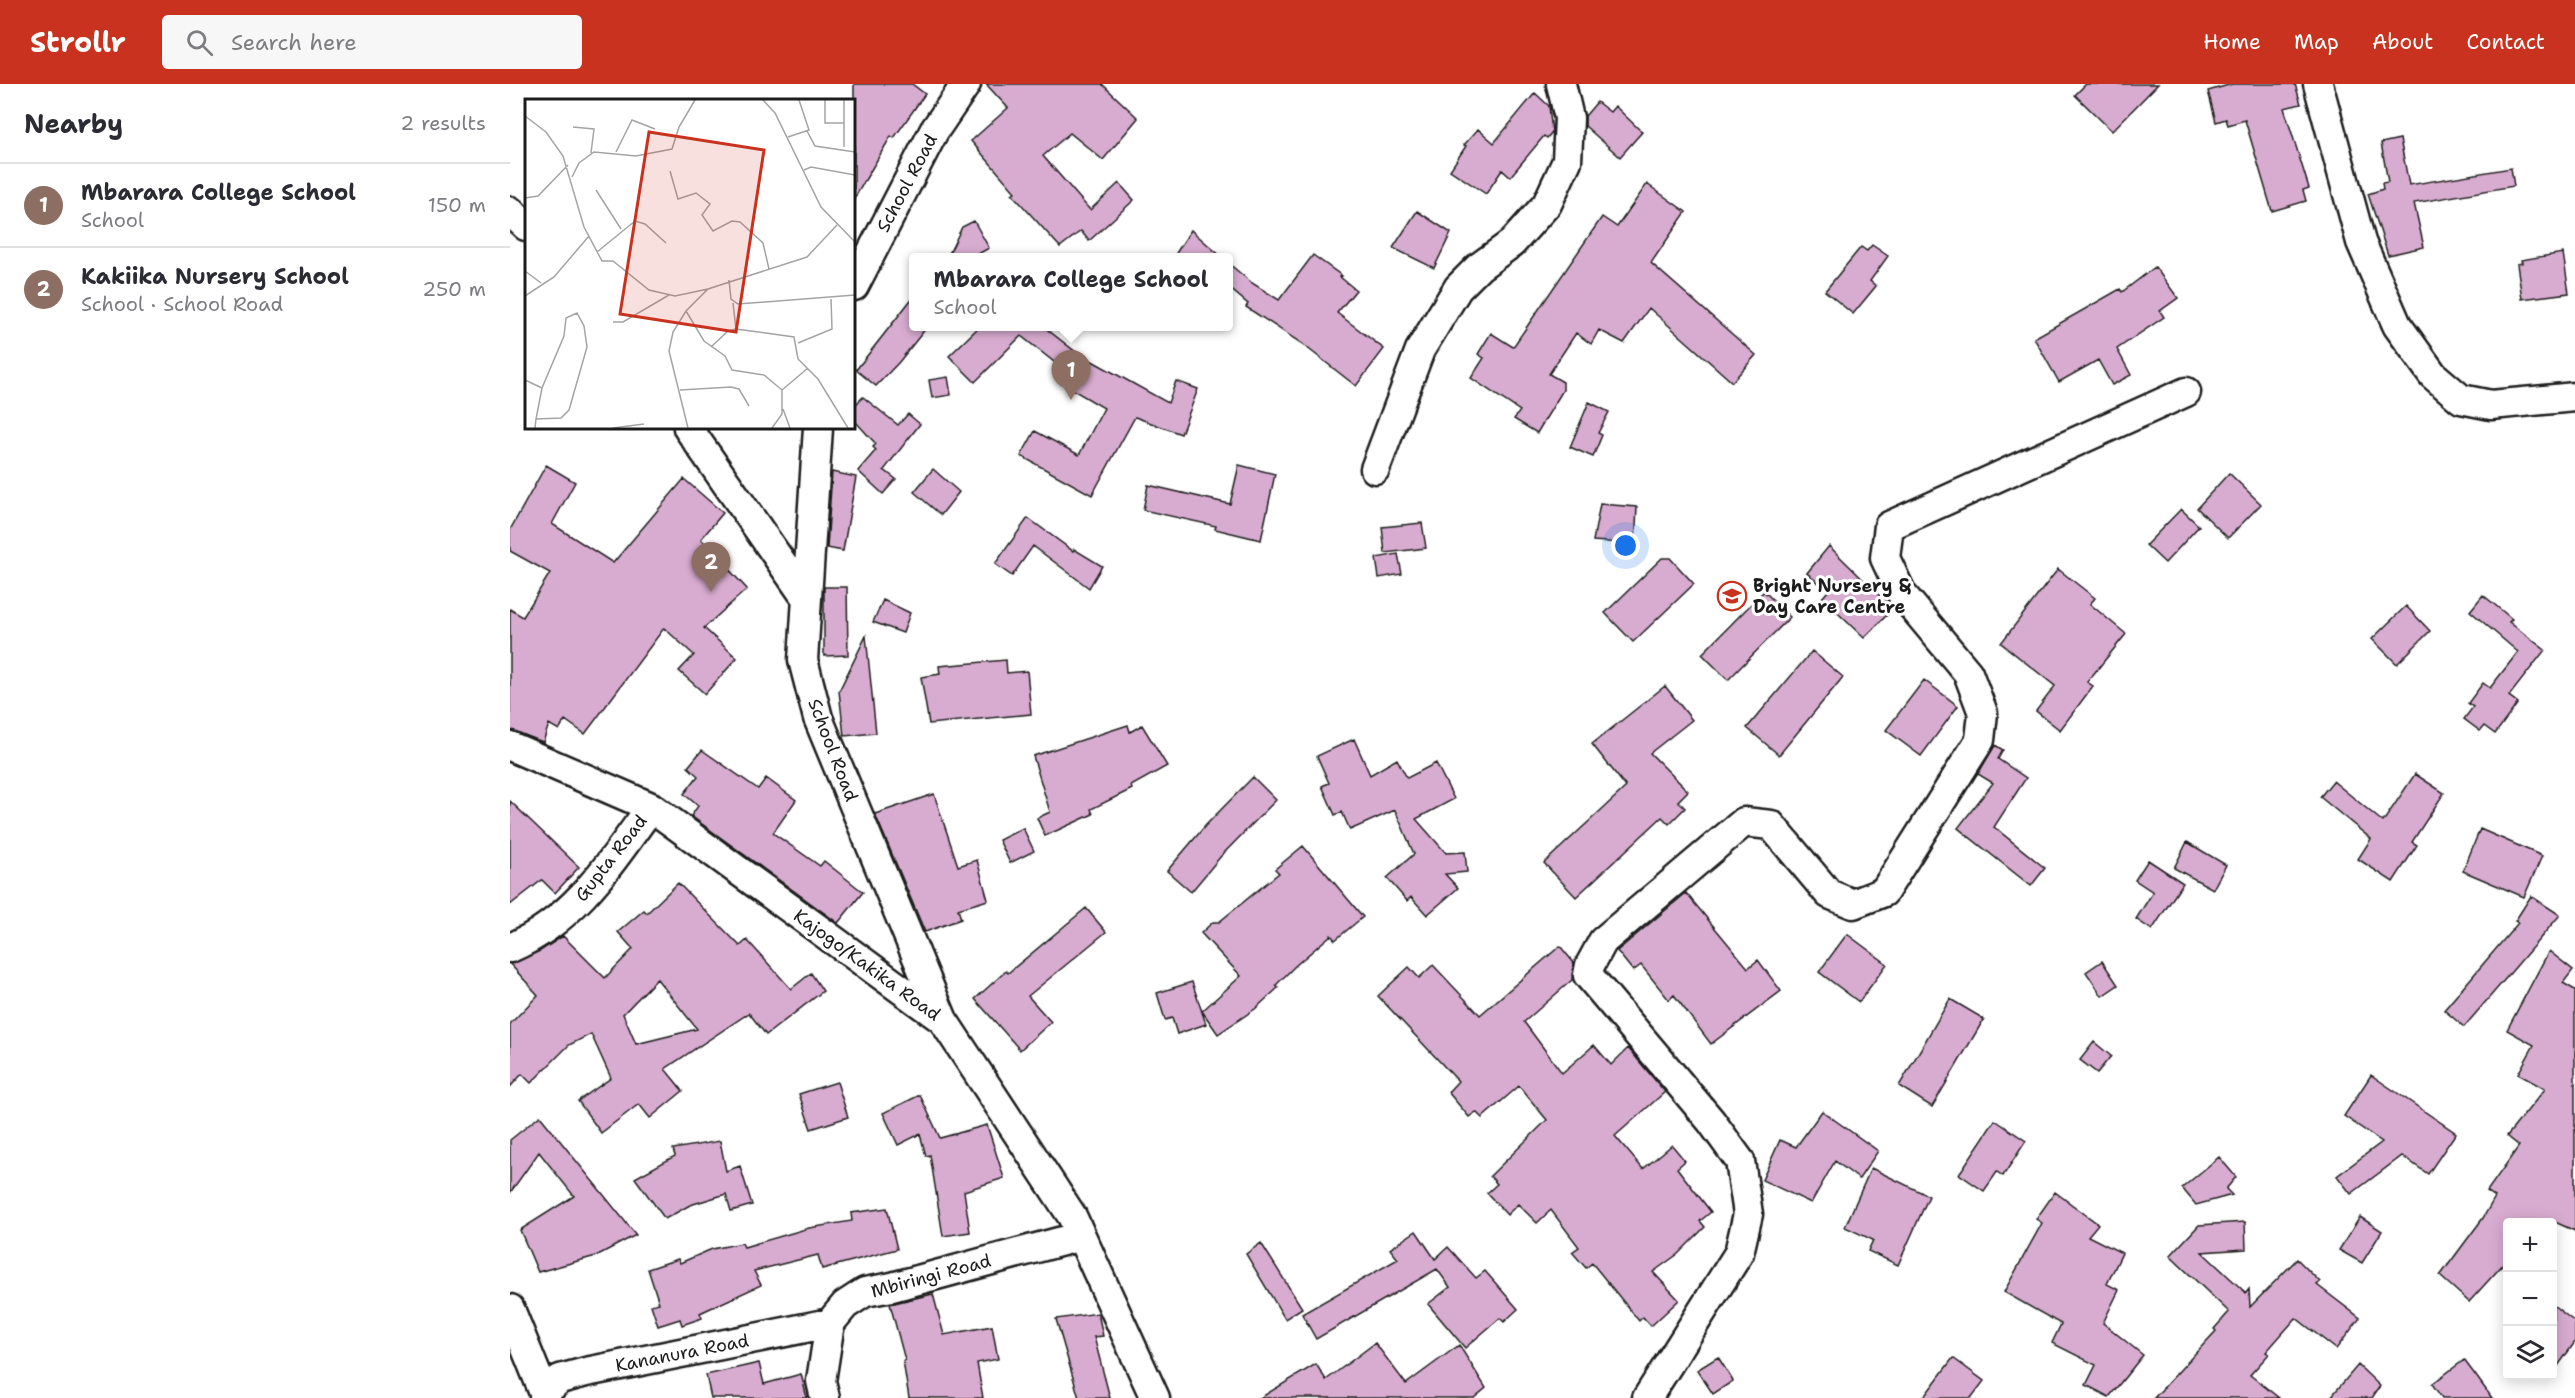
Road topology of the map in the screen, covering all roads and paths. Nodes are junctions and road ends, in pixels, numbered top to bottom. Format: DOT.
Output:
graph roads {
  1 [pos="966,84"];
  2 [pos="1561,84"];
  3 [pos="2318,84"];
  4 [pos="510,211"];
  5 [pos="525,225"];
  6 [pos="855,284"];
  7 [pos="2186,392"];
  8 [pos="2575,397"];
  9 [pos="689,429"];
  10 [pos="818,429"];
  11 [pos="1375,469"];
  12 [pos="807,599"];
  13 [pos="510,746"];
  14 [pos="651,807"];
  15 [pos="510,948"];
  16 [pos="943,1020"];
  17 [pos="1081,1236"];
  18 [pos="510,1309"];
  19 [pos="830,1323"];
  20 [pos="544,1396"];
  21 [pos="825,1398"];
  22 [pos="1155,1398"];
  23 [pos="1647,1398"];
  1 -- 6 [label="street, School Road"];
  2 -- 11 [label="street"];
  3 -- 8 [label="street"];
  4 -- 5 [label="street"];
  7 -- 23 [label="street"];
  9 -- 12 [label="street"];
  10 -- 12 [label="street, School Road"];
  12 -- 16 [label="street, School Road"];
  13 -- 14 [label="street, Kajogo/Kakika Road"];
  14 -- 15 [label="street, Gupta Road"];
  14 -- 16 [label="street, Kajogo/Kakika Road"];
  16 -- 17 [label="street, Kajogo/Kakika Road"];
  17 -- 19 [label="street, Mbiringi Road"];
  17 -- 22 [label="street, Kajogo/Kakika Road"];
  18 -- 20 [label="street"];
  19 -- 20 [label="street, Kananura Road"];
  19 -- 21 [label="street"];
}
